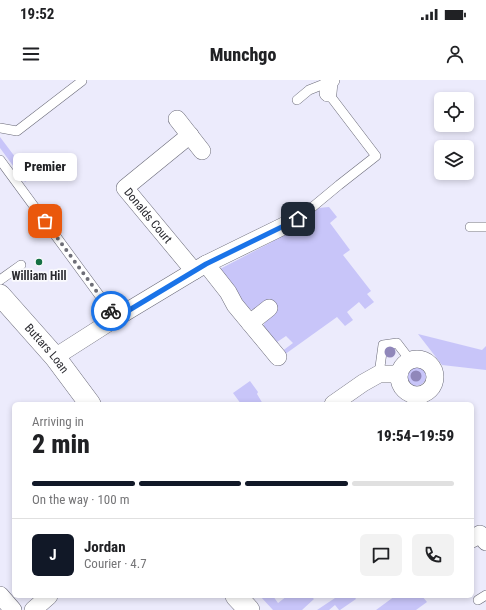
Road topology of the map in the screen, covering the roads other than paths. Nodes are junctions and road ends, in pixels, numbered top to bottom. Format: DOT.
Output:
graph roads {
  1 [pos="82,81"];
  2 [pos="329,85"];
  3 [pos="297,100"];
  4 [pos="177,119"];
  5 [pos="0,128"];
  6 [pos="190,135"];
  7 [pos="202,151"];
  8 [pos="0,160"];
  9 [pos="298,219"];
  10 [pos="470,227"];
  11 [pos="486,227"];
  12 [pos="21,265"];
  13 [pos="200,268"];
  14 [pos="0,280"];
  15 [pos="0,296"];
  16 [pos="269,308"];
  17 [pos="116,318"];
  18 [pos="250,323"];
  19 [pos="55,357"];
  20 [pos="278,357"];
  21 [pos="410,360"];
  22 [pos="379,374"];
  23 [pos="399,374"];
  24 [pos="89,402"];
  25 [pos="336,402"];
  26 [pos="474,538"];
  27 [pos="486,542"];
  28 [pos="0,595"];
  29 [pos="486,595"];
  30 [pos="47,598"];
  31 [pos="238,598"];
  32 [pos="478,600"];
  33 [pos="13,610"];
  34 [pos="33,610"];
  35 [pos="249,610"];
  1 -- 5 [label="lane"];
  2 -- 3 [label="lane"];
  2 -- 9 [label="lane"];
  4 -- 6 [label="street"];
  6 -- 7 [label="street"];
  6 -- 13 [label="street, Donalds Court"];
  8 -- 17 [label="lane"];
  9 -- 13 [label="street"];
  10 -- 11 [label="lane"];
  12 -- 14 [label="lane"];
  13 -- 17 [label="street"];
  13 -- 18 [label="street"];
  15 -- 19 [label="street, Buttars Loan"];
  16 -- 18 [label="street"];
  17 -- 19 [label="street"];
  18 -- 20 [label="street"];
  19 -- 24 [label="street, Buttars Loan"];
  21 -- 22 [label="lane"];
  21 -- 23 [label="street"];
  21 -- 23 [label="street"];
  22 -- 23 [label="street"];
  22 -- 25 [label="street"];
  26 -- 27 [label="street"];
  28 -- 33 [label="street"];
  29 -- 32 [label="lane"];
  30 -- 34 [label="street"];
  31 -- 35 [label="street"];
}
